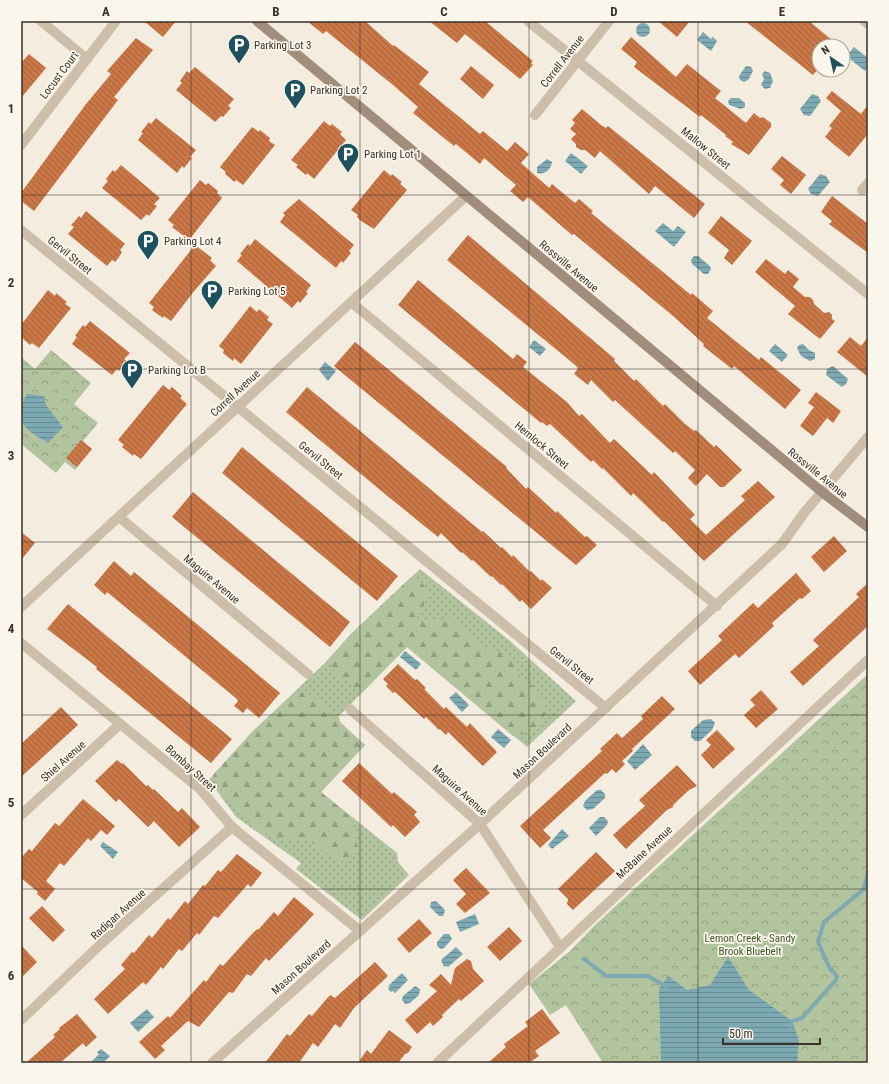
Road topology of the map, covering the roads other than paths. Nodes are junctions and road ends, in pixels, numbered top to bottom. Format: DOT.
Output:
graph roads {
  1 [pos="40,21"];
  2 [pos="116,21"];
  3 [pos="257,21"];
  4 [pos="528,21"];
  5 [pos="609,21"];
  6 [pos="864,21"];
  7 [pos="868,24"];
  8 [pos="87,58"];
  9 [pos="577,61"];
  10 [pos="535,115"];
  11 [pos="21,145"];
  12 [pos="466,196"];
  13 [pos="21,230"];
  14 [pos="868,294"];
  15 [pos="351,302"];
  16 [pos="237,408"];
  17 [pos="868,437"];
  18 [pos="822,492"];
  19 [pos="119,517"];
  20 [pos="868,527"];
  21 [pos="717,606"];
  22 [pos="21,608"];
  23 [pos="21,642"];
  24 [pos="868,660"];
  25 [pos="308,674"];
  26 [pos="606,708"];
  27 [pos="350,709"];
  28 [pos="120,724"];
  29 [pos="21,815"];
  30 [pos="480,824"];
  31 [pos="232,827"];
  32 [pos="360,931"];
  33 [pos="560,946"];
  34 [pos="21,1020"];
  35 [pos="212,1063"];
  36 [pos="436,1063"];
  1 -- 8 [label="street"];
  2 -- 8 [label="street, Locust Court"];
  3 -- 12 [label="street, Rossville Avenue"];
  4 -- 9 [label="street, Mallow Street"];
  5 -- 9 [label="street, Correll Avenue"];
  6 -- 7 [label="street"];
  8 -- 11 [label="street, Locust Court"];
  9 -- 10 [label="street, Correll Avenue"];
  9 -- 14 [label="street, Mallow Street"];
  12 -- 15 [label="street, Correll Avenue"];
  12 -- 18 [label="street, Rossville Avenue"];
  13 -- 16 [label="street, Gervil Street"];
  15 -- 16 [label="street, Correll Avenue"];
  15 -- 21 [label="street, Hemlock Street"];
  16 -- 19 [label="street, Correll Avenue"];
  16 -- 26 [label="street, Gervil Street"];
  17 -- 18 [label="street, Mason Boulevard"];
  18 -- 20 [label="street, Rossville Avenue"];
  18 -- 21 [label="street, Mason Boulevard"];
  19 -- 22 [label="street, Correll Avenue"];
  19 -- 25 [label="street, Maguire Avenue"];
  21 -- 26 [label="street, Mason Boulevard"];
  23 -- 28 [label="street, Bombay Street"];
  24 -- 33 [label="street, McBaine Avenue"];
  26 -- 30 [label="street, Mason Boulevard"];
  27 -- 30 [label="street, Maguire Avenue"];
  28 -- 29 [label="street, Shiel Avenue"];
  28 -- 31 [label="street, Bombay Street"];
  30 -- 32 [label="street, Mason Boulevard"];
  30 -- 33 [label="street, Maguire Avenue"];
  31 -- 32 [label="street, Bombay Street"];
  31 -- 34 [label="street, Radigan Avenue"];
  32 -- 35 [label="street, Mason Boulevard"];
  33 -- 36 [label="street, McBaine Avenue"];
}
